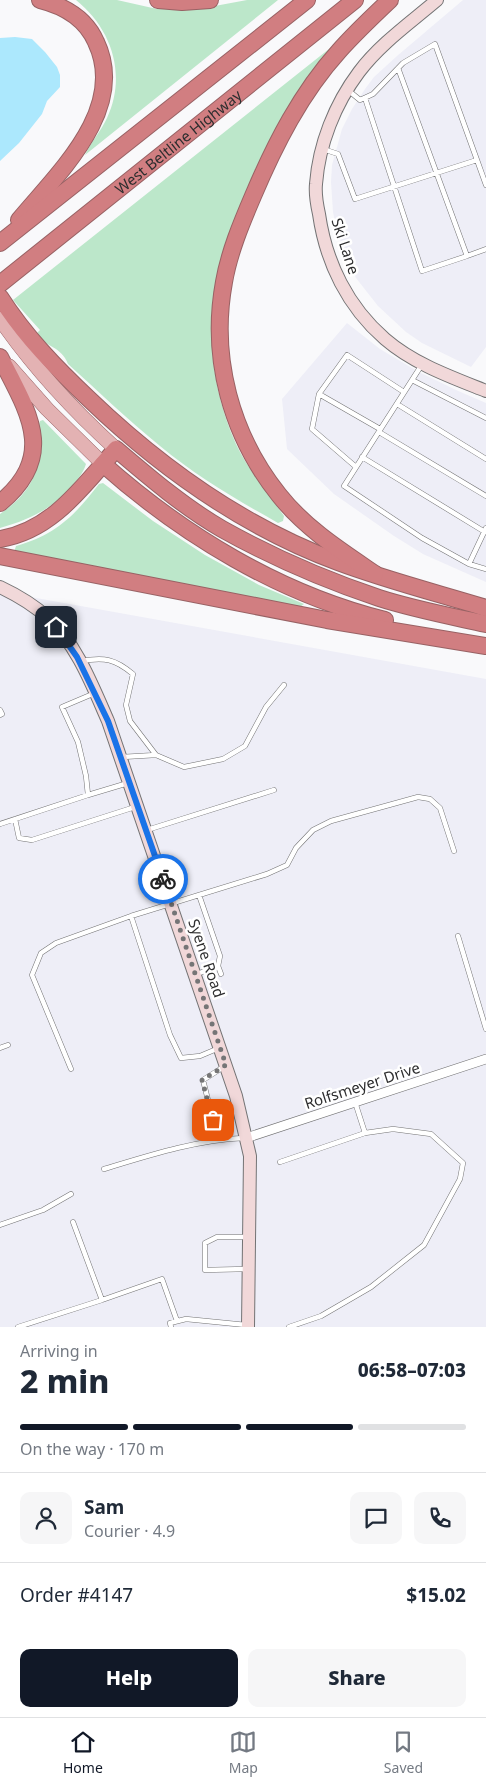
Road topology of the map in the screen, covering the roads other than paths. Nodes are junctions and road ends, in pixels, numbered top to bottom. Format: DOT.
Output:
graph roads {
  1 [pos="40,0"];
  2 [pos="158,0"];
  3 [pos="210,0"];
  4 [pos="307,0"];
  5 [pos="355,0"];
  6 [pos="390,0"];
  7 [pos="437,0"];
  8 [pos="398,68"];
  9 [pos="345,94"];
  10 [pos="365,98"];
  11 [pos="322,149"];
  12 [pos="477,160"];
  13 [pos="437,172"];
  14 [pos="486,185"];
  15 [pos="394,187"];
  16 [pos="0,243"];
  17 [pos="486,249"];
  18 [pos="467,256"];
  19 [pos="0,284"];
  20 [pos="0,297"];
  21 [pos="0,318"];
  22 [pos="0,353"];
  23 [pos="0,357"];
  24 [pos="423,364"];
  25 [pos="412,380"];
  26 [pos="486,391"];
  27 [pos="404,392"];
  28 [pos="319,394"];
  29 [pos="397,404"];
  30 [pos="486,418"];
  31 [pos="380,430"];
  32 [pos="116,449"];
  33 [pos="362,457"];
  34 [pos="486,459"];
  35 [pos="103,464"];
  36 [pos="356,467"];
  37 [pos="486,496"];
  38 [pos="0,504"];
  39 [pos="485,531"];
  40 [pos="0,539"];
  41 [pos="0,556"];
  42 [pos="469,564"];
  43 [pos="486,569"];
  44 [pos="375,574"];
  45 [pos="0,587"];
  46 [pos="486,608"];
  47 [pos="486,624"];
  48 [pos="486,645"];
  49 [pos="80,661"];
  50 [pos="284,685"];
  51 [pos="95,693"];
  52 [pos="0,710"];
  53 [pos="0,715"];
  54 [pos="156,755"];
  55 [pos="120,757"];
  56 [pos="129,782"];
  57 [pos="274,790"];
  58 [pos="88,795"];
  59 [pos="137,806"];
  60 [pos="15,819"];
  61 [pos="0,824"];
  62 [pos="146,830"];
  63 [pos="454,851"];
  64 [pos="199,895"];
  65 [pos="171,904"];
  66 [pos="132,916"];
  67 [pos="458,936"];
  68 [pos="218,966"];
  69 [pos="221,974"];
  70 [pos="195,975"];
  71 [pos="486,1029"];
  72 [pos="8,1045"];
  73 [pos="0,1048"];
  74 [pos="220,1048"];
  75 [pos="486,1059"];
  76 [pos="226,1065"];
  77 [pos="71,1069"];
  78 [pos="355,1102"];
  79 [pos="365,1133"];
  80 [pos="246,1138"];
  81 [pos="222,1139"];
  82 [pos="280,1162"];
  83 [pos="104,1169"];
  84 [pos="71,1194"];
  85 [pos="73,1222"];
  86 [pos="0,1225"];
  87 [pos="250,1237"];
  88 [pos="250,1269"];
  89 [pos="102,1300"];
  90 [pos="177,1321"];
  91 [pos="248,1326"];
  92 [pos="18,1327"];
  93 [pos="171,1327"];
  94 [pos="289,1327"];
  1 -- 16 [label="highway"];
  2 -- 3 [label="highway"];
  4 -- 16 [label="highway, West Beltline Highway"];
  5 -- 19 [label="highway, West Beltline Highway"];
  6 -- 44 [label="highway"];
  7 -- 9 [label="street, Ski Lane"];
  8 -- 10 [label="lane"];
  8 -- 12 [label="lane"];
  8 -- 13 [label="lane"];
  9 -- 10 [label="lane"];
  9 -- 11 [label="street, Ski Lane"];
  10 -- 15 [label="lane"];
  11 -- 15 [label="lane"];
  11 -- 24 [label="street, Ski Lane"];
  12 -- 13 [label="lane"];
  12 -- 14 [label="lane"];
  13 -- 15 [label="lane"];
  13 -- 18 [label="lane"];
  15 -- 18 [label="lane"];
  17 -- 18 [label="lane"];
  20 -- 44 [label="highway"];
  21 -- 32 [label="main road"];
  22 -- 35 [label="main road"];
  23 -- 38 [label="highway"];
  24 -- 25 [label="lane"];
  24 -- 26 [label="street, Ski Lane"];
  25 -- 27 [label="lane"];
  25 -- 30 [label="lane"];
  27 -- 28 [label="lane"];
  27 -- 29 [label="lane"];
  28 -- 31 [label="lane"];
  28 -- 36 [label="lane"];
  29 -- 31 [label="lane"];
  29 -- 34 [label="lane"];
  31 -- 33 [label="lane"];
  31 -- 37 [label="lane"];
  32 -- 35 [label="highway"];
  32 -- 47 [label="highway"];
  33 -- 36 [label="lane"];
  33 -- 39 [label="lane"];
  35 -- 40 [label="highway"];
  35 -- 48 [label="highway"];
  36 -- 42 [label="lane"];
  39 -- 42 [label="lane"];
  41 -- 48 [label="highway"];
  42 -- 43 [label="lane"];
  44 -- 46 [label="highway"];
  45 -- 49 [label="street, Syene Road"];
  49 -- 51 [label="street, Syene Road"];
  49 -- 54 [label="lane"];
  50 -- 54 [label="lane"];
  51 -- 55 [label="street, Syene Road"];
  51 -- 58 [label="lane"];
  52 -- 53 [label="lane"];
  54 -- 55 [label="lane"];
  55 -- 56 [label="street, Syene Road"];
  56 -- 58 [label="lane"];
  56 -- 59 [label="street, Syene Road"];
  57 -- 62 [label="lane"];
  58 -- 60 [label="lane"];
  59 -- 60 [label="lane"];
  59 -- 62 [label="street, Syene Road"];
  60 -- 61 [label="lane"];
  62 -- 65 [label="street, Syene Road"];
  63 -- 64 [label="lane"];
  64 -- 65 [label="lane"];
  64 -- 68 [label="lane"];
  65 -- 66 [label="lane"];
  65 -- 70 [label="street, Syene Road"];
  66 -- 74 [label="lane"];
  66 -- 77 [label="lane"];
  67 -- 71 [label="lane"];
  68 -- 69 [label="lane"];
  68 -- 70 [label="lane"];
  70 -- 74 [label="street, Syene Road"];
  72 -- 73 [label="lane"];
  74 -- 76 [label="street, Syene Road"];
  75 -- 78 [label="street, Rolfsmeyer Drive"];
  76 -- 80 [label="street, Syene Road"];
  76 -- 81 [label="lane"];
  78 -- 79 [label="lane"];
  78 -- 80 [label="street, Rolfsmeyer Drive"];
  79 -- 82 [label="lane"];
  79 -- 94 [label="lane"];
  80 -- 81 [label="lane"];
  80 -- 87 [label="street, Syene Road"];
  81 -- 83 [label="lane"];
  84 -- 86 [label="lane"];
  85 -- 89 [label="lane"];
  87 -- 88 [label="street, Syene Road"];
  87 -- 88 [label="lane"];
  88 -- 91 [label="street, Syene Road"];
  89 -- 90 [label="lane"];
  89 -- 92 [label="lane"];
  90 -- 91 [label="lane"];
  90 -- 93 [label="lane"];
}
